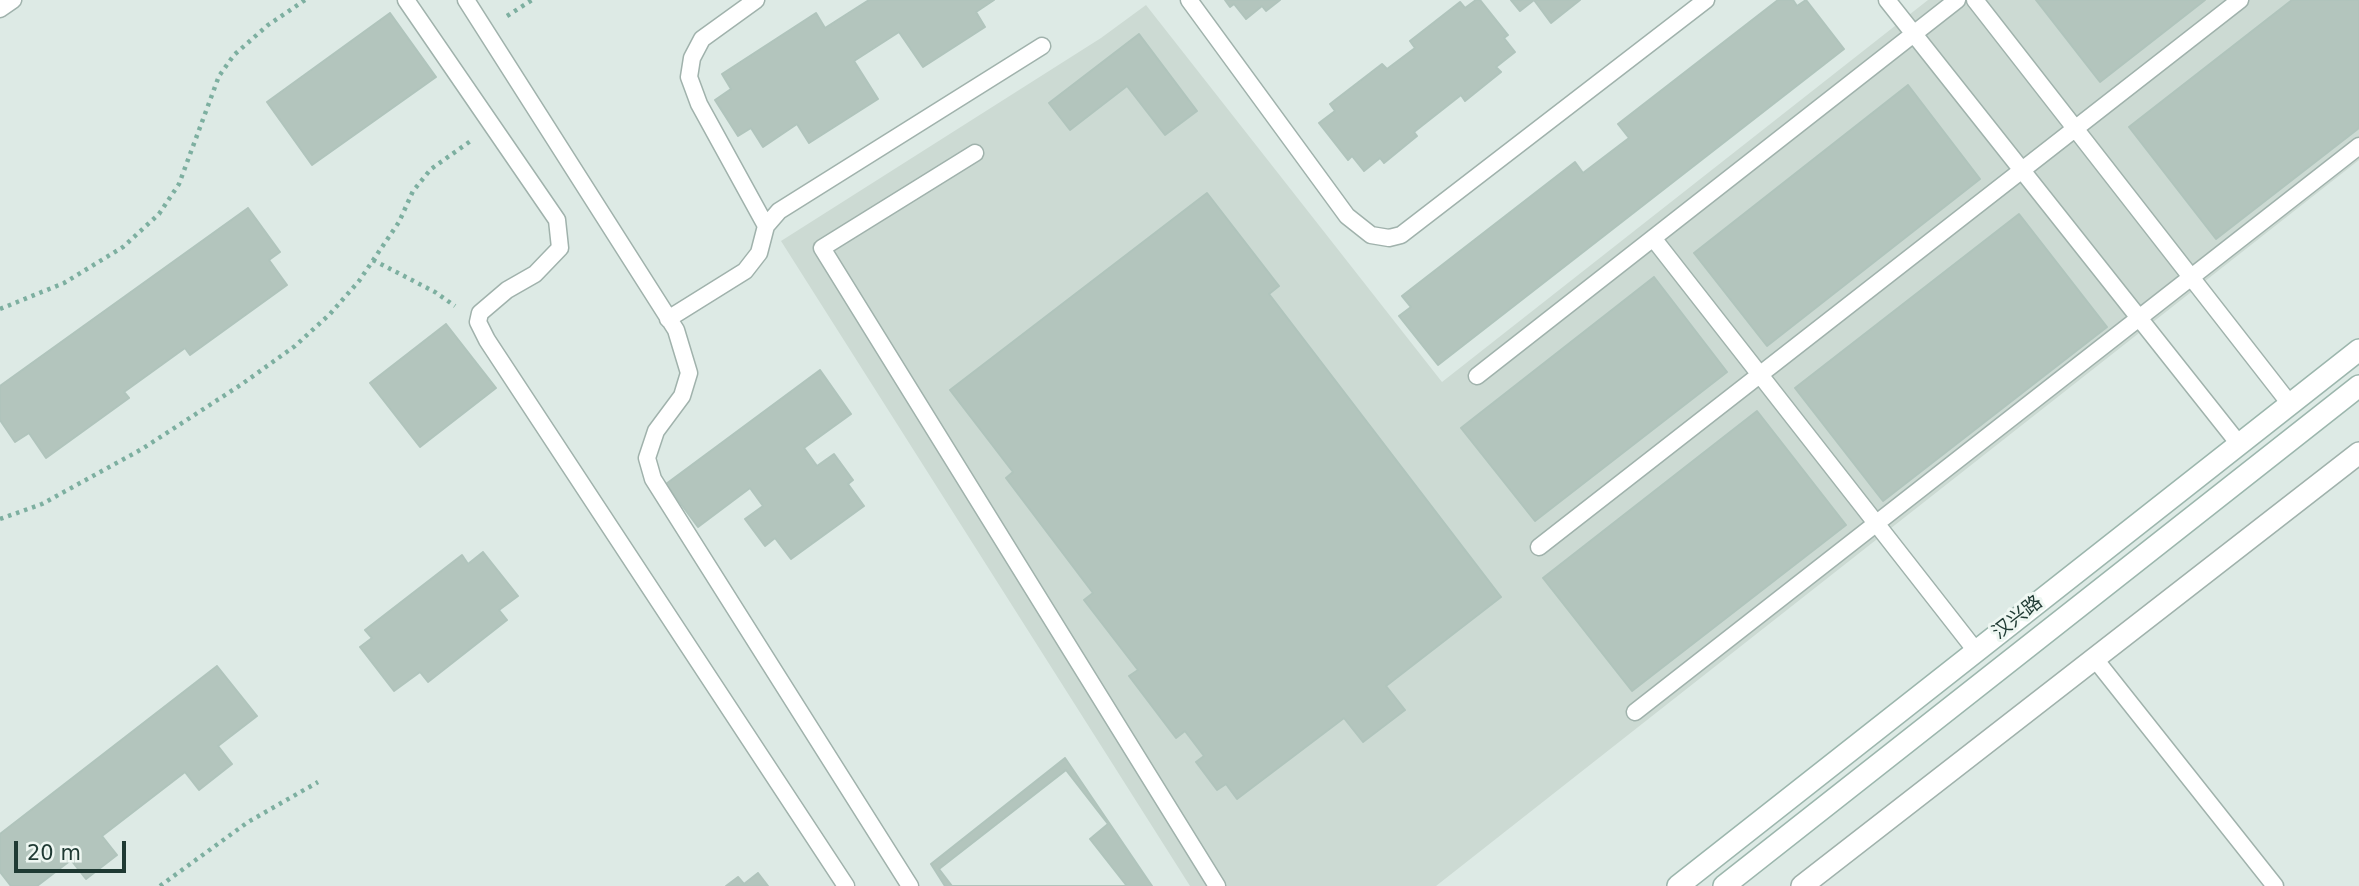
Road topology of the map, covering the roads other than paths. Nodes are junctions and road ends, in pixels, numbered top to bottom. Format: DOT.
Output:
graph roads {
  1 [pos="13,0"];
  2 [pos="406,0"];
  3 [pos="466,0"];
  4 [pos="756,0"];
  5 [pos="1189,0"];
  6 [pos="1706,0"];
  7 [pos="1887,0"];
  8 [pos="1957,0"];
  9 [pos="1975,0"];
  10 [pos="2240,0"];
  11 [pos="0,9"];
  12 [pos="1914,34"];
  13 [pos="1042,46"];
  14 [pos="2075,128"];
  15 [pos="2359,146"];
  16 [pos="975,153"];
  17 [pos="2022,170"];
  18 [pos="766,226"];
  19 [pos="1653,238"];
  20 [pos="2192,277"];
  21 [pos="2139,318"];
  22 [pos="668,319"];
  23 [pos="2359,350"];
  24 [pos="1759,374"];
  25 [pos="1477,376"];
  26 [pos="2359,386"];
  27 [pos="2290,404"];
  28 [pos="2239,444"];
  29 [pos="2359,453"];
  30 [pos="1876,524"];
  31 [pos="1539,547"];
  32 [pos="1976,651"];
  33 [pos="2095,659"];
  34 [pos="1635,712"];
  35 [pos="846,886"];
  36 [pos="910,886"];
  37 [pos="1217,886"];
  38 [pos="1678,886"];
  39 [pos="1724,886"];
  40 [pos="1802,886"];
  41 [pos="2275,886"];
  1 -- 11 [label="lane"];
  2 -- 35 [label="lane"];
  3 -- 22 [label="lane"];
  4 -- 18 [label="lane"];
  5 -- 6 [label="lane"];
  7 -- 12 [label="lane"];
  8 -- 12 [label="lane"];
  9 -- 14 [label="lane"];
  10 -- 14 [label="lane"];
  12 -- 17 [label="lane"];
  12 -- 19 [label="lane"];
  13 -- 18 [label="lane"];
  14 -- 17 [label="lane"];
  14 -- 20 [label="lane"];
  15 -- 20 [label="lane"];
  16 -- 37 [label="lane"];
  17 -- 21 [label="lane"];
  17 -- 24 [label="lane"];
  18 -- 22 [label="lane"];
  19 -- 24 [label="lane"];
  19 -- 25 [label="lane"];
  20 -- 21 [label="lane"];
  20 -- 27 [label="lane"];
  21 -- 28 [label="lane"];
  21 -- 30 [label="lane"];
  22 -- 36 [label="lane"];
  23 -- 27 [label="street, 汉兴路"];
  24 -- 30 [label="lane"];
  24 -- 31 [label="lane"];
  26 -- 39 [label="street, 汉兴路"];
  27 -- 28 [label="street, 汉兴路"];
  28 -- 32 [label="street, 汉兴路"];
  29 -- 33 [label="street"];
  30 -- 32 [label="lane"];
  30 -- 34 [label="lane"];
  32 -- 38 [label="street, 汉兴路"];
  33 -- 40 [label="street"];
  33 -- 41 [label="lane"];
}
